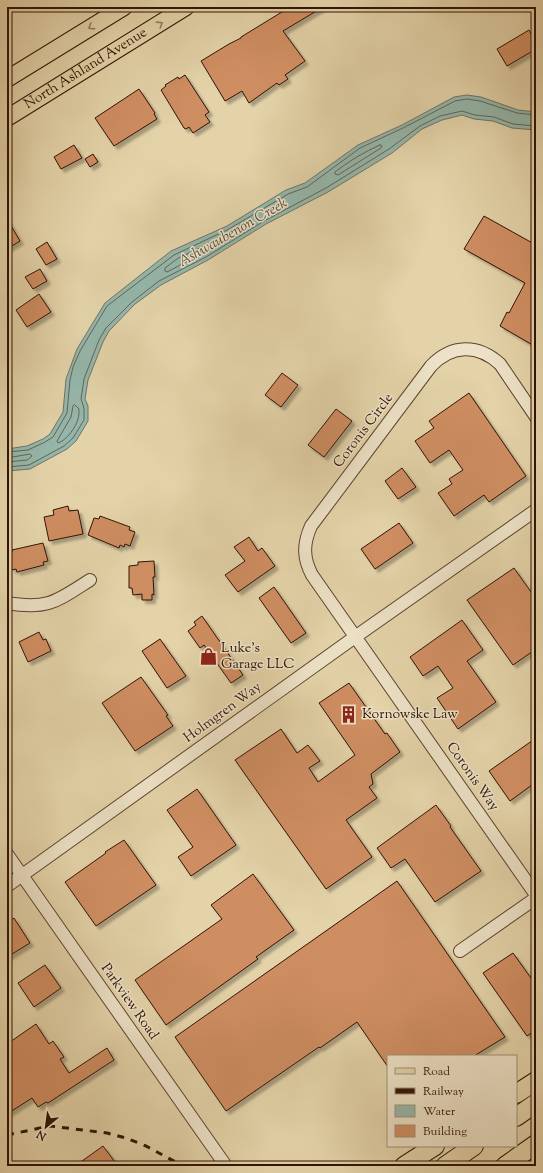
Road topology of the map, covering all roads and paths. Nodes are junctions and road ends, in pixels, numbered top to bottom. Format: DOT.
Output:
graph roads {
  1 [pos="124,7"];
  2 [pos="186,7"];
  3 [pos="7,79"];
  4 [pos="7,118"];
  5 [pos="536,418"];
  6 [pos="535,514"];
  7 [pos="90,580"];
  8 [pos="7,603"];
  9 [pos="355,637"];
  10 [pos="7,854"];
  11 [pos="22,876"];
  12 [pos="7,886"];
  13 [pos="536,895"];
  14 [pos="536,898"];
  15 [pos="460,952"];
  16 [pos="536,1081"];
  17 [pos="517,1093"];
  18 [pos="536,1103"];
  19 [pos="517,1116"];
  20 [pos="536,1144"];
  21 [pos="433,1147"];
  22 [pos="473,1147"];
  23 [pos="536,1160"];
  24 [pos="226,1166"];
  25 [pos="404,1166"];
  26 [pos="446,1166"];
  27 [pos="505,1166"];
  28 [pos="527,1166"];
  1 -- 3 [label="main road, one-way"];
  4 -- 2 [label="main road, North Ashland Avenue, one-way"];
  5 -- 9 [label="street, Coronis Circle"];
  6 -- 9 [label="street, Holmgren Way"];
  7 -- 8 [label="street"];
  9 -- 11 [label="street, Holmgren Way"];
  9 -- 13 [label="street, Coronis Way"];
  10 -- 11 [label="street, Parkview Road"];
  11 -- 12 [label="street, Holmgren Way"];
  11 -- 24 [label="street, Parkview Road"];
  14 -- 15 [label="street"];
  16 -- 17 [label="highway"];
  18 -- 19 [label="highway"];
  20 -- 27 [label="highway"];
  21 -- 25 [label="highway"];
  22 -- 26 [label="highway"];
  23 -- 28 [label="highway"];
}
